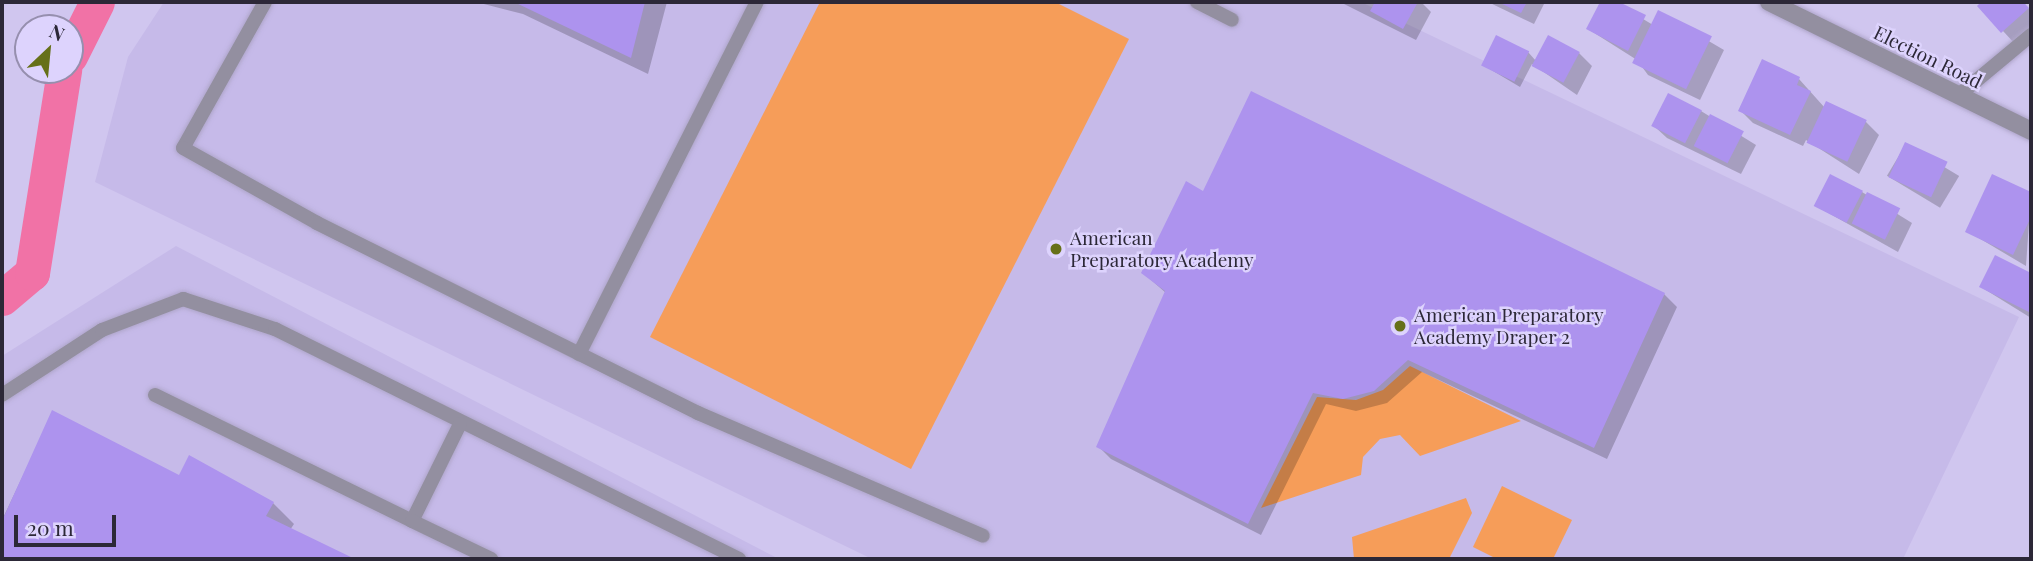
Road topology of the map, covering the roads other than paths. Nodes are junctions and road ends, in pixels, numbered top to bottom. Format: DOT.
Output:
graph roads {
  1 [pos="265,2"];
  2 [pos="757,2"];
  3 [pos="1197,2"];
  4 [pos="1772,2"];
  5 [pos="1232,20"];
  6 [pos="2031,35"];
  7 [pos="1959,95"];
  8 [pos="2031,131"];
  9 [pos="579,354"];
  10 [pos="155,395"];
  11 [pos="2,396"];
  12 [pos="460,424"];
  13 [pos="412,521"];
  14 [pos="983,536"];
  15 [pos="491,559"];
  16 [pos="738,559"];
  1 -- 9 [label="lane"];
  2 -- 9 [label="lane"];
  3 -- 5 [label="lane"];
  4 -- 7 [label="street, Election Road"];
  6 -- 7 [label="lane"];
  7 -- 8 [label="street, Election Road"];
  9 -- 14 [label="lane"];
  10 -- 13 [label="lane"];
  11 -- 12 [label="lane"];
  12 -- 13 [label="lane"];
  12 -- 16 [label="lane"];
  13 -- 15 [label="lane"];
}
